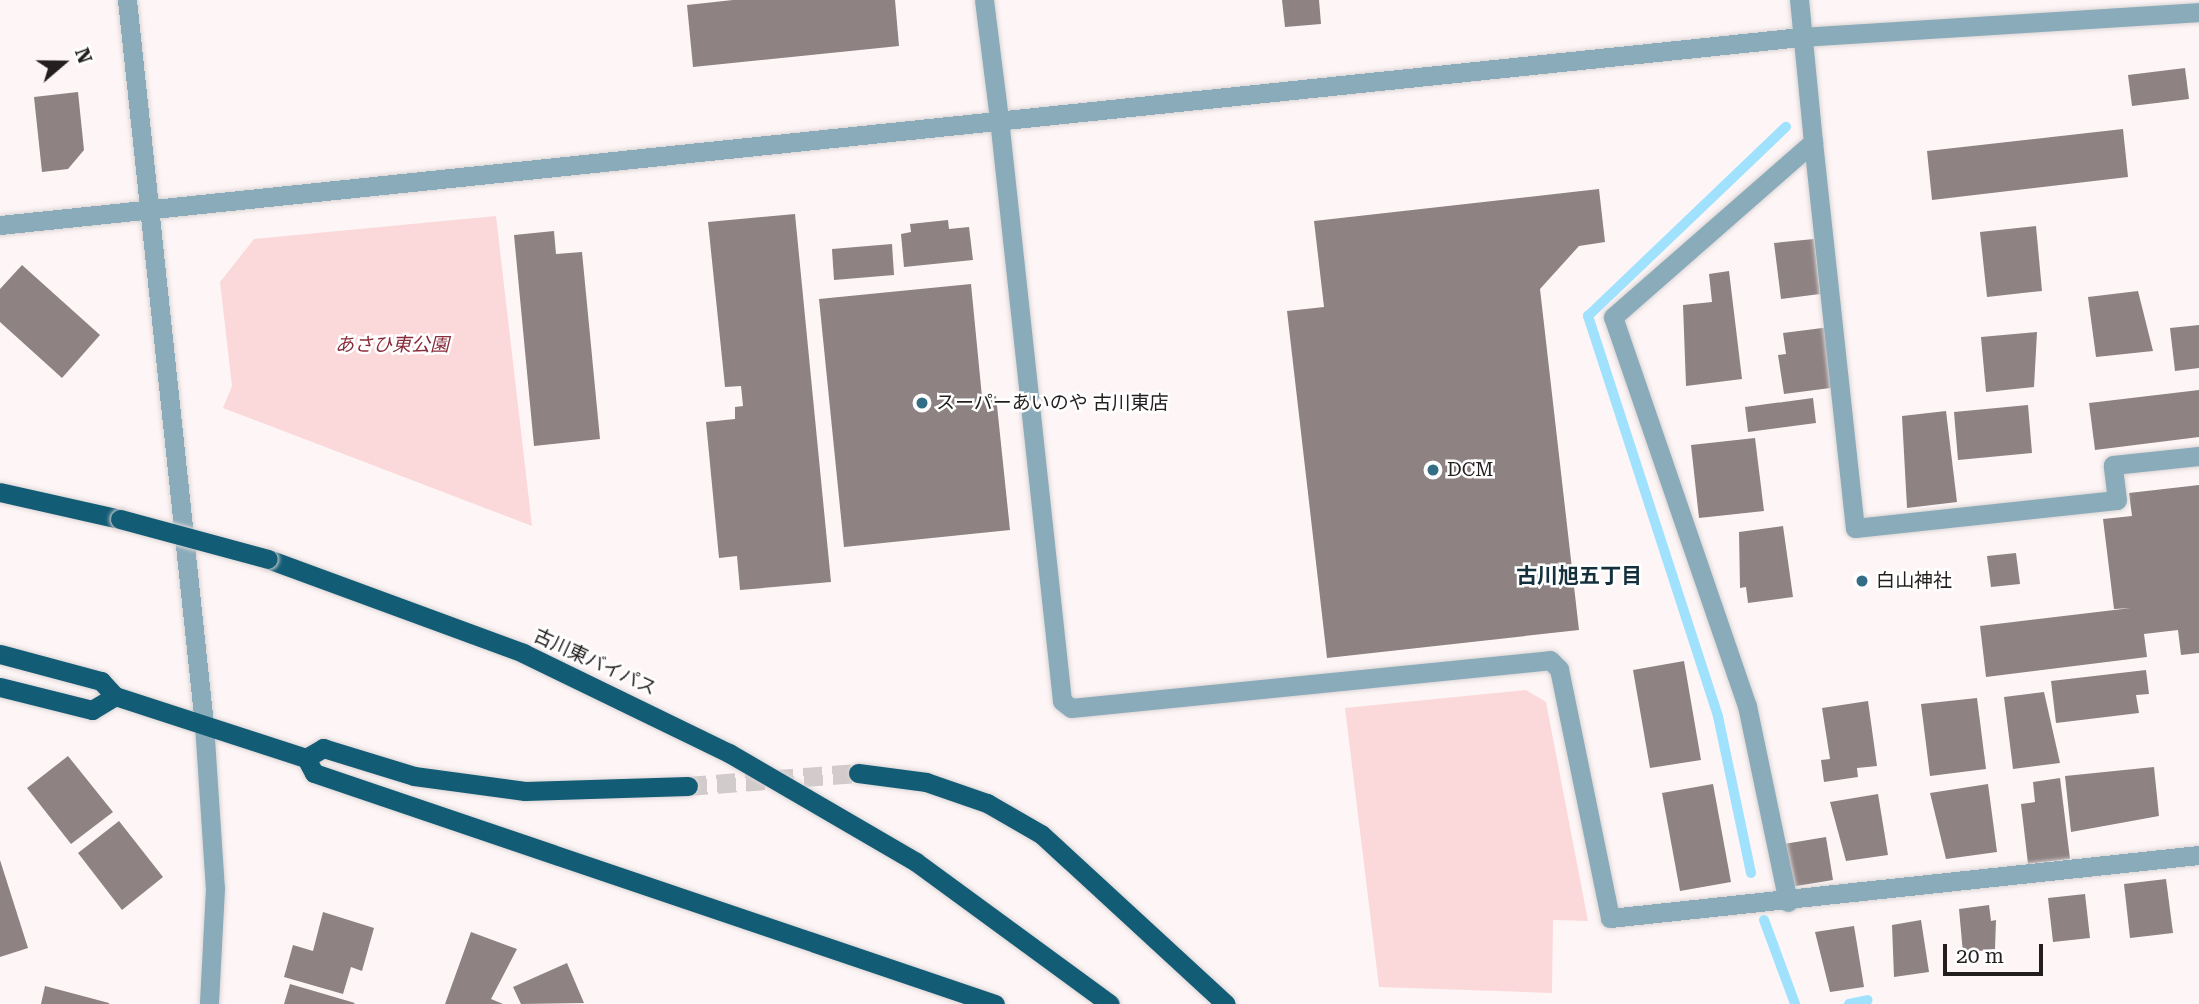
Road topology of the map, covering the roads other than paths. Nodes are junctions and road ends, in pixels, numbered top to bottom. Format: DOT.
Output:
graph roads {
  1 [pos="127,0"];
  2 [pos="984,0"];
  3 [pos="1799,0"];
  4 [pos="2199,12"];
  5 [pos="1802,37"];
  6 [pos="999,119"];
  7 [pos="1813,142"];
  8 [pos="150,209"];
  9 [pos="0,225"];
  10 [pos="2199,456"];
  11 [pos="0,492"];
  12 [pos="0,654"];
  13 [pos="0,687"];
  14 [pos="115,696"];
  15 [pos="204,724"];
  16 [pos="306,758"];
  17 [pos="858,773"];
  18 [pos="688,786"];
  19 [pos="2199,856"];
  20 [pos="1781,903"];
  21 [pos="209,1004"];
  22 [pos="995,1004"];
  23 [pos="1110,1004"];
  24 [pos="1226,1004"];
  1 -- 8 [label="street"];
  2 -- 6 [label="street"];
  3 -- 5 [label="street"];
  4 -- 5 [label="street"];
  5 -- 6 [label="street"];
  5 -- 7 [label="street"];
  6 -- 8 [label="street"];
  6 -- 20 [label="street"];
  7 -- 10 [label="street"];
  7 -- 20 [label="street"];
  8 -- 9 [label="street"];
  8 -- 15 [label="street"];
  11 -- 23 [label="highway, 古川東バイパス, bridge"];
  12 -- 14 [label="highway"];
  13 -- 14 [label="highway"];
  14 -- 15 [label="highway"];
  15 -- 16 [label="highway"];
  15 -- 21 [label="street"];
  16 -- 18 [label="highway"];
  16 -- 22 [label="highway"];
  17 -- 24 [label="highway"];
  19 -- 20 [label="street"];
}
